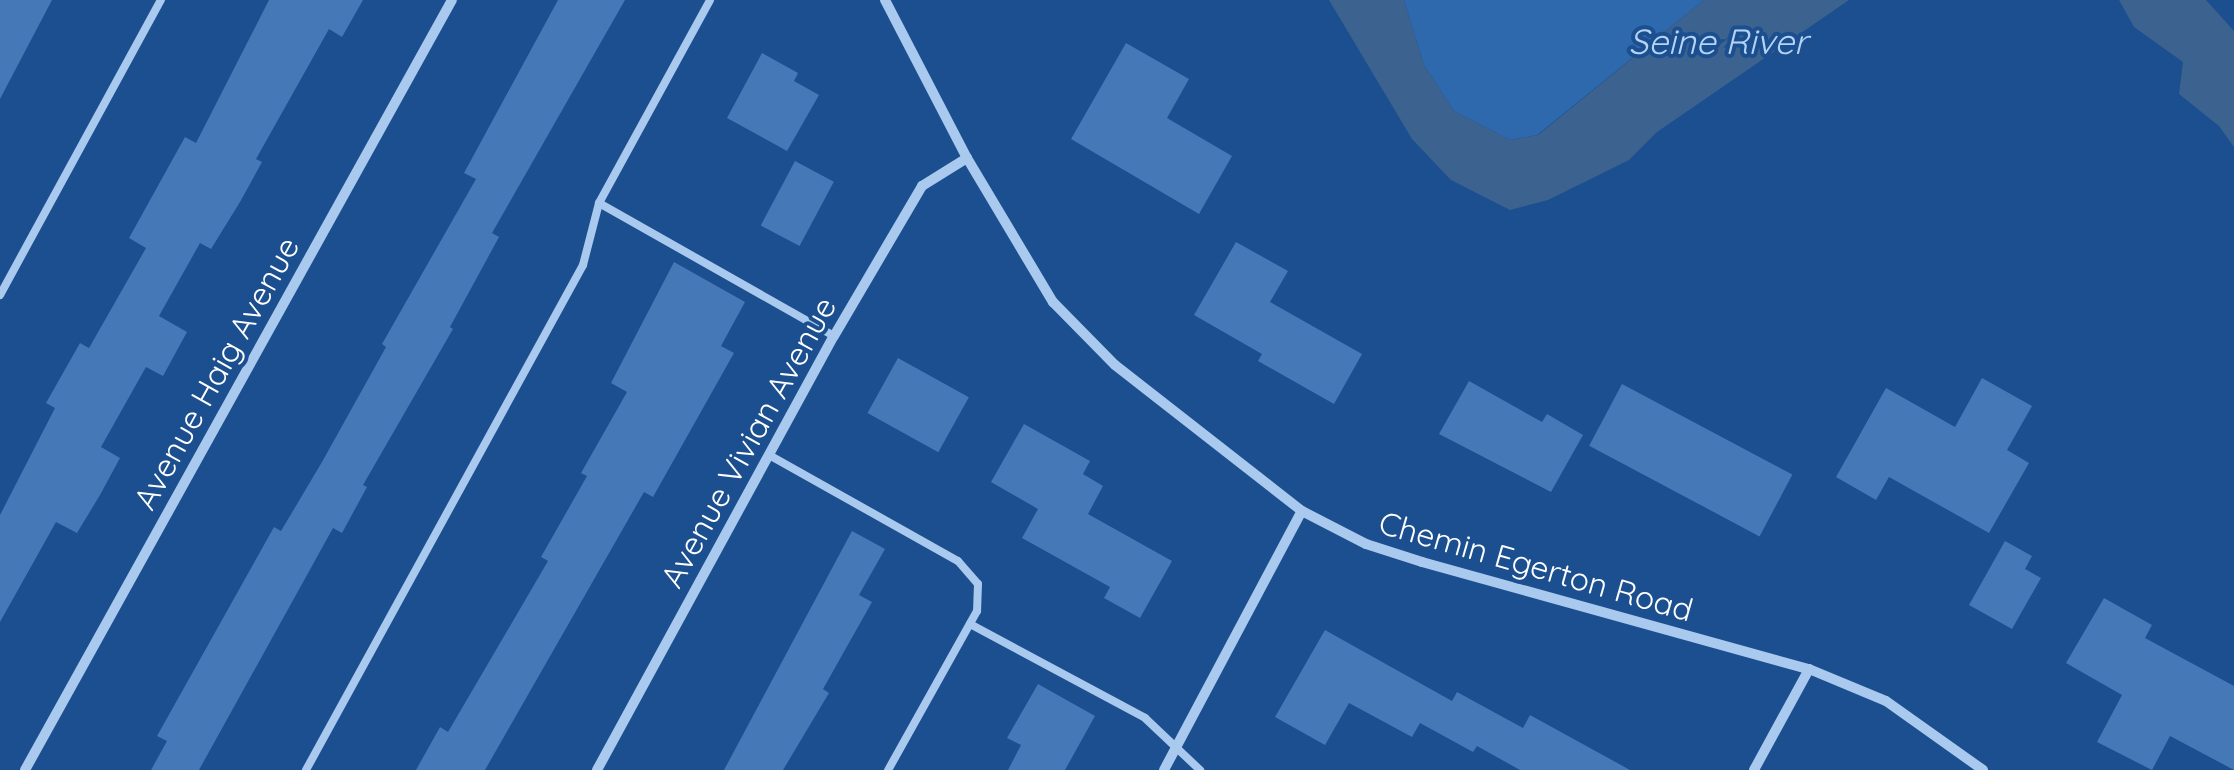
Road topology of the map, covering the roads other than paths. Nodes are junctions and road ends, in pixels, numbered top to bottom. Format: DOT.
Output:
graph roads {
  1 [pos="161,0"];
  2 [pos="452,0"];
  3 [pos="710,0"];
  4 [pos="885,0"];
  5 [pos="967,158"];
  6 [pos="599,202"];
  7 [pos="0,295"];
  8 [pos="834,336"];
  9 [pos="769,454"];
  10 [pos="1302,511"];
  11 [pos="970,624"];
  12 [pos="1809,669"];
  13 [pos="1176,749"];
  14 [pos="25,770"];
  15 [pos="306,770"];
  16 [pos="597,770"];
  17 [pos="888,770"];
  18 [pos="1164,770"];
  19 [pos="1200,770"];
  20 [pos="1754,770"];
  21 [pos="1983,770"];
  1 -- 7 [label="lane"];
  2 -- 14 [label="street, Avenue Haig Avenue"];
  3 -- 6 [label="lane"];
  4 -- 5 [label="street, Chemin Egerton Road"];
  5 -- 8 [label="street, Avenue Vivian Avenue"];
  5 -- 10 [label="street, Chemin Egerton Road"];
  6 -- 8 [label="lane"];
  6 -- 15 [label="lane"];
  8 -- 9 [label="street, Avenue Vivian Avenue"];
  9 -- 11 [label="lane"];
  9 -- 16 [label="street, Avenue Vivian Avenue"];
  10 -- 12 [label="street, Chemin Egerton Road"];
  10 -- 13 [label="street"];
  11 -- 13 [label="lane"];
  11 -- 17 [label="lane"];
  12 -- 20 [label="street"];
  12 -- 21 [label="street, Chemin Egerton Road"];
  13 -- 18 [label="street"];
  13 -- 19 [label="lane"];
}
